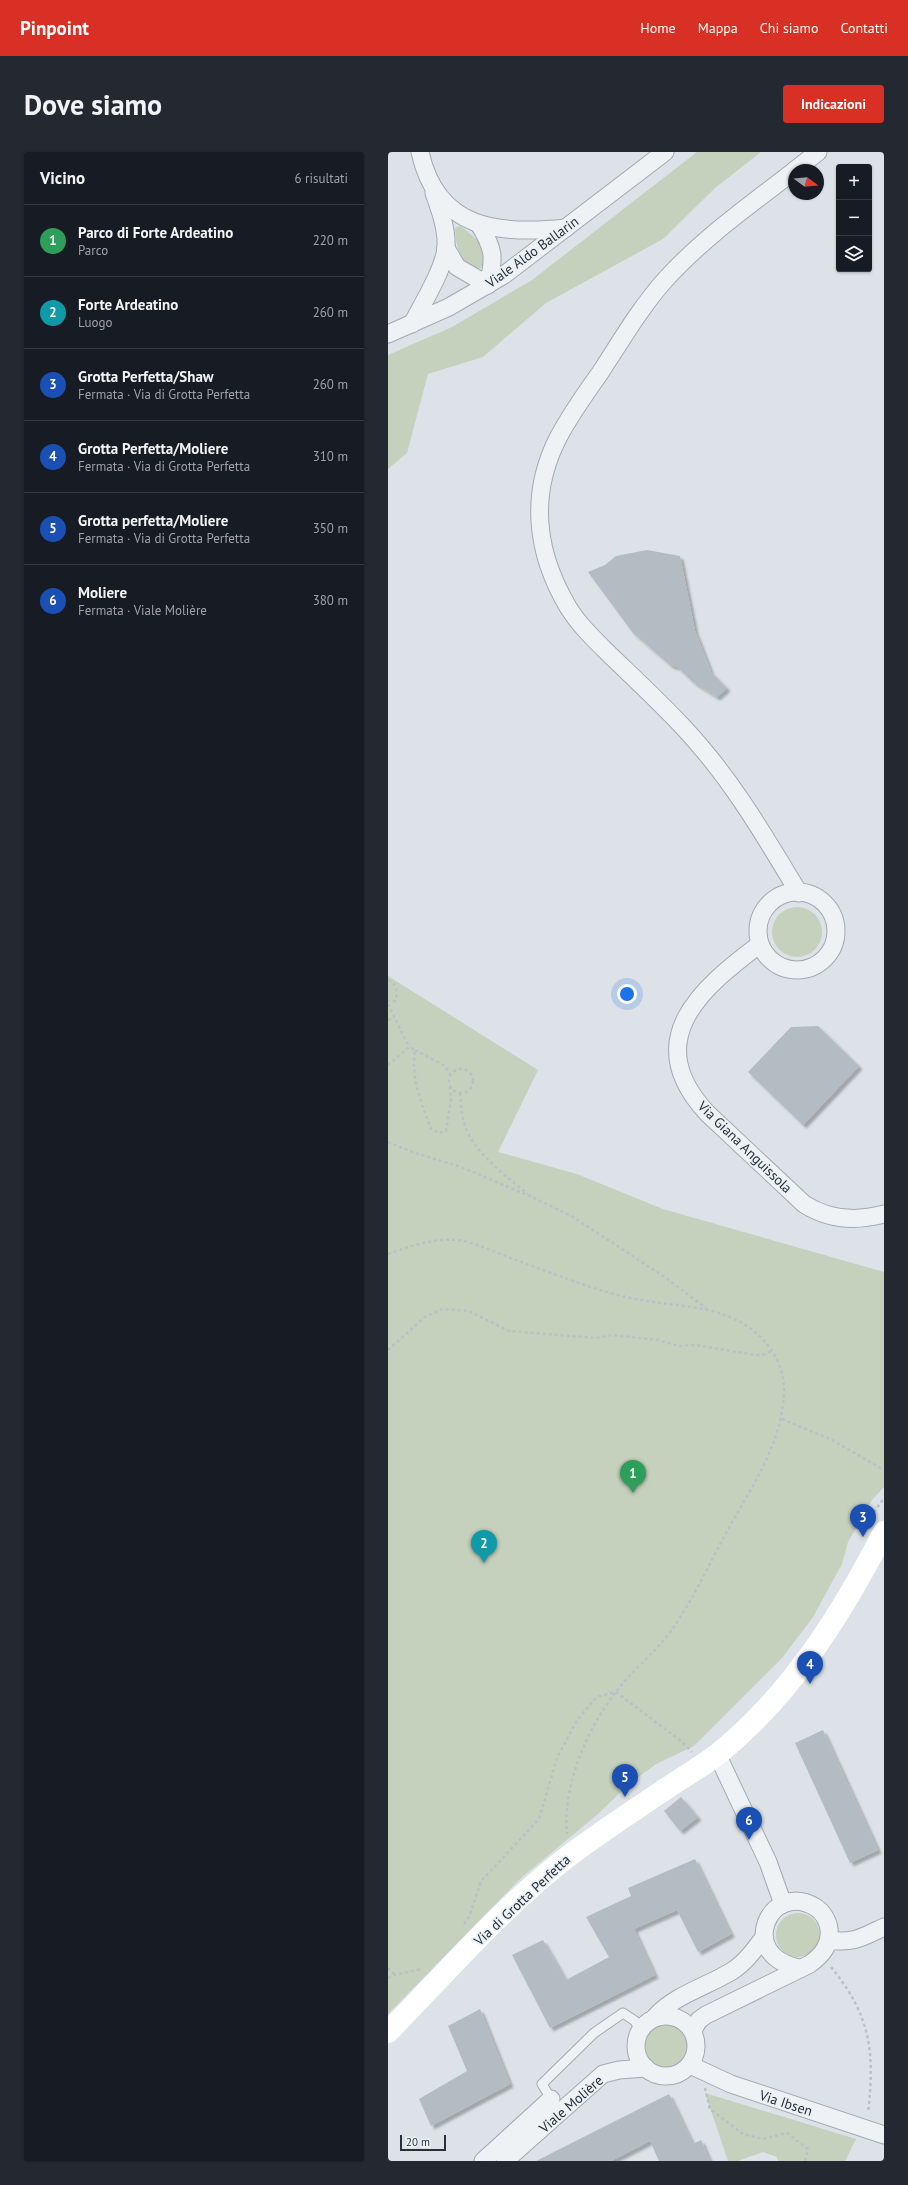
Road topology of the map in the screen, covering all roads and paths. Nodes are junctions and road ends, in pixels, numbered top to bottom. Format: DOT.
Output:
graph roads {
  1 [pos="420,152"];
  2 [pos="665,152"];
  3 [pos="818,152"];
  4 [pos="802,164"];
  5 [pos="788,175"];
  6 [pos="431,186"];
  7 [pos="479,224"];
  8 [pos="567,228"];
  9 [pos="446,248"];
  10 [pos="488,285"];
  11 [pos="412,324"];
  12 [pos="388,334"];
  13 [pos="799,893"];
  14 [pos="760,944"];
  15 [pos="388,980"];
  16 [pos="388,1002"];
  17 [pos="394,1018"];
  18 [pos="388,1020"];
  19 [pos="409,1047"];
  20 [pos="415,1050"];
  21 [pos="388,1065"];
  22 [pos="450,1074"];
  23 [pos="450,1087"];
  24 [pos="460,1093"];
  25 [pos="388,1142"];
  26 [pos="532,1197"];
  27 [pos="884,1214"];
  28 [pos="388,1254"];
  29 [pos="707,1309"];
  30 [pos="388,1350"];
  31 [pos="772,1351"];
  32 [pos="782,1419"];
  33 [pos="884,1470"];
  34 [pos="884,1498"];
  35 [pos="874,1529"];
  36 [pos="616,1692"];
  37 [pos="717,1754"];
  38 [pos="695,1755"];
  39 [pos="570,1855"];
  40 [pos="783,1904"];
  41 [pos="884,1927"];
  42 [pos="462,1928"];
  43 [pos="764,1937"];
  44 [pos="829,1940"];
  45 [pos="821,1956"];
  46 [pos="388,1968"];
  47 [pos="424,1968"];
  48 [pos="800,1968"];
  49 [pos="395,1975"];
  50 [pos="388,1978"];
  51 [pos="655,2017"];
  52 [pos="640,2030"];
  53 [pos="693,2030"];
  54 [pos="388,2032"];
  55 [pos="646,2068"];
  56 [pos="696,2069"];
  57 [pos="551,2098"];
  58 [pos="532,2126"];
  59 [pos="867,2130"];
  60 [pos="884,2135"];
  61 [pos="483,2161"];
  62 [pos="505,2161"];
  63 [pos="805,2161"];
  1 -- 6 [label="street"];
  2 -- 8 [label="street, Viale Aldo Ballarin"];
  3 -- 4 [label="street"];
  5 -- 13 [label="street"];
  6 -- 7 [label="street"];
  6 -- 9 [label="street"];
  7 -- 8 [label="street"];
  7 -- 10 [label="street"];
  8 -- 10 [label="street, Viale Aldo Ballarin"];
  9 -- 10 [label="street"];
  9 -- 11 [label="street"];
  10 -- 11 [label="street, Viale Aldo Ballarin"];
  11 -- 12 [label="street, Viale Aldo Ballarin"];
  13 -- 14 [label="street"];
  13 -- 14 [label="street"];
  14 -- 27 [label="street, Via Giana Anguissola"];
  15 -- 16 [label="path"];
  16 -- 17 [label="path"];
  17 -- 18 [label="path"];
  17 -- 19 [label="path"];
  19 -- 20 [label="path"];
  19 -- 21 [label="path"];
  20 -- 22 [label="path"];
  20 -- 23 [label="path"];
  22 -- 23 [label="path"];
  22 -- 24 [label="path"];
  23 -- 24 [label="path"];
  24 -- 26 [label="path"];
  25 -- 26 [label="path"];
  26 -- 29 [label="path"];
  28 -- 29 [label="path"];
  29 -- 31 [label="path"];
  30 -- 31 [label="path"];
  31 -- 32 [label="path"];
  32 -- 33 [label="path"];
  32 -- 36 [label="path"];
  34 -- 35 [label="path"];
  35 -- 37 [label="street, Via di Grotta Perfetta"];
  36 -- 38 [label="path"];
  36 -- 39 [label="path"];
  36 -- 42 [label="path"];
  37 -- 39 [label="street, Via di Grotta Perfetta"];
  37 -- 40 [label="street"];
  39 -- 54 [label="street, Via di Grotta Perfetta"];
  40 -- 43 [label="street"];
  40 -- 44 [label="street"];
  41 -- 44 [label="street"];
  43 -- 48 [label="street"];
  43 -- 51 [label="street"];
  44 -- 45 [label="street"];
  45 -- 48 [label="street"];
  45 -- 59 [label="path"];
  46 -- 49 [label="path"];
  47 -- 49 [label="path"];
  48 -- 53 [label="street"];
  49 -- 50 [label="path"];
  51 -- 52 [label="street"];
  51 -- 53 [label="street"];
  52 -- 55 [label="street"];
  52 -- 57 [label="lane, Viale Molière"];
  53 -- 56 [label="street"];
  55 -- 56 [label="street"];
  55 -- 58 [label="street, Viale Molière"];
  56 -- 59 [label="street, Via Ibsen"];
  56 -- 63 [label="path"];
  57 -- 58 [label="street, Viale Molière"];
  58 -- 61 [label="street, Viale Molière"];
  58 -- 62 [label="street, Viale Molière"];
  59 -- 60 [label="street, Via Ibsen"];
}
